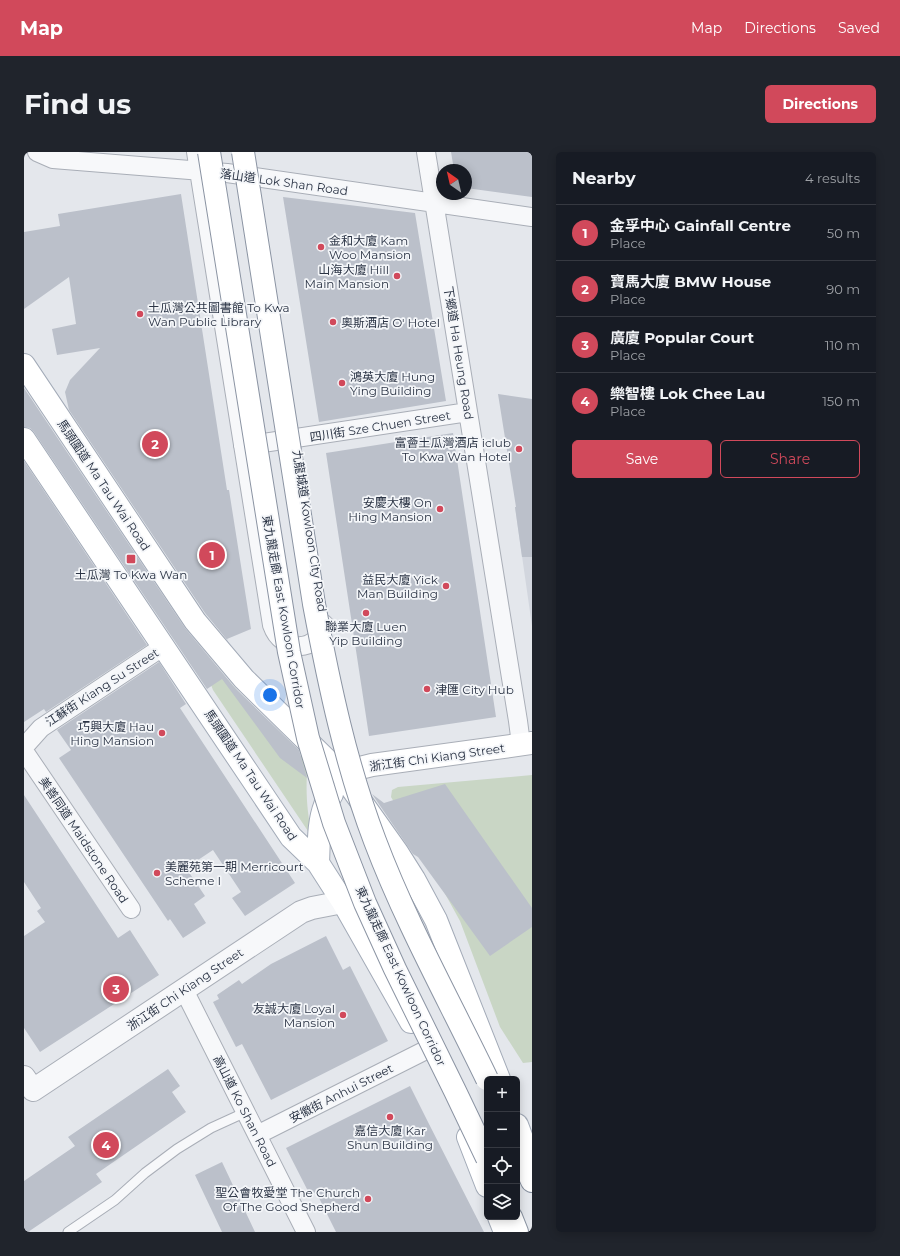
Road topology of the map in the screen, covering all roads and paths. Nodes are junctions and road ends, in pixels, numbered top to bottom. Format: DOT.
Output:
graph roads {
  1 [pos="36,152"];
  2 [pos="196,152"];
  3 [pos="243,152"];
  4 [pos="250,152"];
  5 [pos="426,152"];
  6 [pos="204,161"];
  7 [pos="254,177"];
  8 [pos="435,203"];
  9 [pos="532,217"];
  10 [pos="24,365"];
  11 [pos="468,412"];
  12 [pos="295,438"];
  13 [pos="24,439"];
  14 [pos="243,446"];
  15 [pos="164,646"];
  16 [pos="527,743"];
  17 [pos="24,747"];
  18 [pos="24,751"];
  19 [pos="343,776"];
  20 [pos="318,863"];
  21 [pos="343,902"];
  22 [pos="131,909"];
  23 [pos="184,990"];
  24 [pos="426,1050"];
  25 [pos="486,1076"];
  26 [pos="498,1076"];
  27 [pos="27,1087"];
  28 [pos="246,1112"];
  29 [pos="520,1133"];
  30 [pos="257,1135"];
  31 [pos="518,1148"];
  32 [pos="484,1152"];
  33 [pos="532,1165"];
  34 [pos="532,1181"];
  35 [pos="486,1184"];
  36 [pos="500,1220"];
  37 [pos="512,1220"];
  38 [pos="68,1232"];
  39 [pos="306,1232"];
  40 [pos="505,1232"];
  41 [pos="517,1232"];
  1 -- 6 [label="street, 落山道 Lok Shan Road"];
  2 -- 6 [label="street, 九龍城道 Kowloon City Road"];
  3 -- 25 [label="main road, bridge"];
  4 -- 7 [label="street, 九龍城道 Kowloon City Road"];
  5 -- 8 [label="street, 下鄉道 Ha Heung Road"];
  6 -- 7 [label="street, 落山道 Lok Shan Road"];
  6 -- 14 [label="street, 九龍城道 Kowloon City Road"];
  6 -- 32 [label="main road, 東九龍走廊 East Kowloon Corridor, bridge"];
  7 -- 8 [label="street, 落山道 Lok Shan Road"];
  7 -- 12 [label="street, 九龍城道 Kowloon City Road"];
  8 -- 9 [label="street, 落山道 Lok Shan Road"];
  8 -- 11 [label="street, 下鄉道 Ha Heung Road"];
  10 -- 19 [label="main road, 馬頭圍道 Ma Tau Wai Road"];
  11 -- 12 [label="street, 四川街 Sze Chuen Street"];
  11 -- 16 [label="street, 下鄉道 Ha Heung Road"];
  12 -- 14 [label="street, 四川街 Sze Chuen Street"];
  12 -- 14 [label="street, 九龍城道 Kowloon City Road"];
  13 -- 15 [label="main road, 馬頭圍道 Ma Tau Wai Road"];
  15 -- 17 [label="street, 江蘇街 Kiang Su Street"];
  15 -- 20 [label="main road, 馬頭圍道 Ma Tau Wai Road"];
  16 -- 19 [label="main road, 浙江街 Chi Kiang Street"];
  18 -- 22 [label="street, 美善同道 Maidstone Road"];
  19 -- 20 [label="main road"];
  19 -- 26 [label="main road, 馬頭圍道 Ma Tau Wai Road"];
  20 -- 21 [label="main road, 馬頭圍道 Ma Tau Wai Road"];
  21 -- 23 [label="street, 浙江街 Chi Kiang Street"];
  21 -- 24 [label="main road, 馬頭圍道 Ma Tau Wai Road"];
  23 -- 27 [label="street, 浙江街 Chi Kiang Street"];
  23 -- 28 [label="street, 高山道 Ko Shan Road"];
  24 -- 30 [label="street, 安徽街 Anhui Street"];
  24 -- 35 [label="main road, 馬頭圍道 Ma Tau Wai Road"];
  28 -- 30 [label="street, 高山道 Ko Shan Road"];
  28 -- 38 [label="lane"];
  29 -- 33 [label="main road"];
  30 -- 39 [label="street, 高山道 Ko Shan Road"];
  31 -- 34 [label="main road"];
  36 -- 40 [label="main road"];
  37 -- 41 [label="main road"];
}
